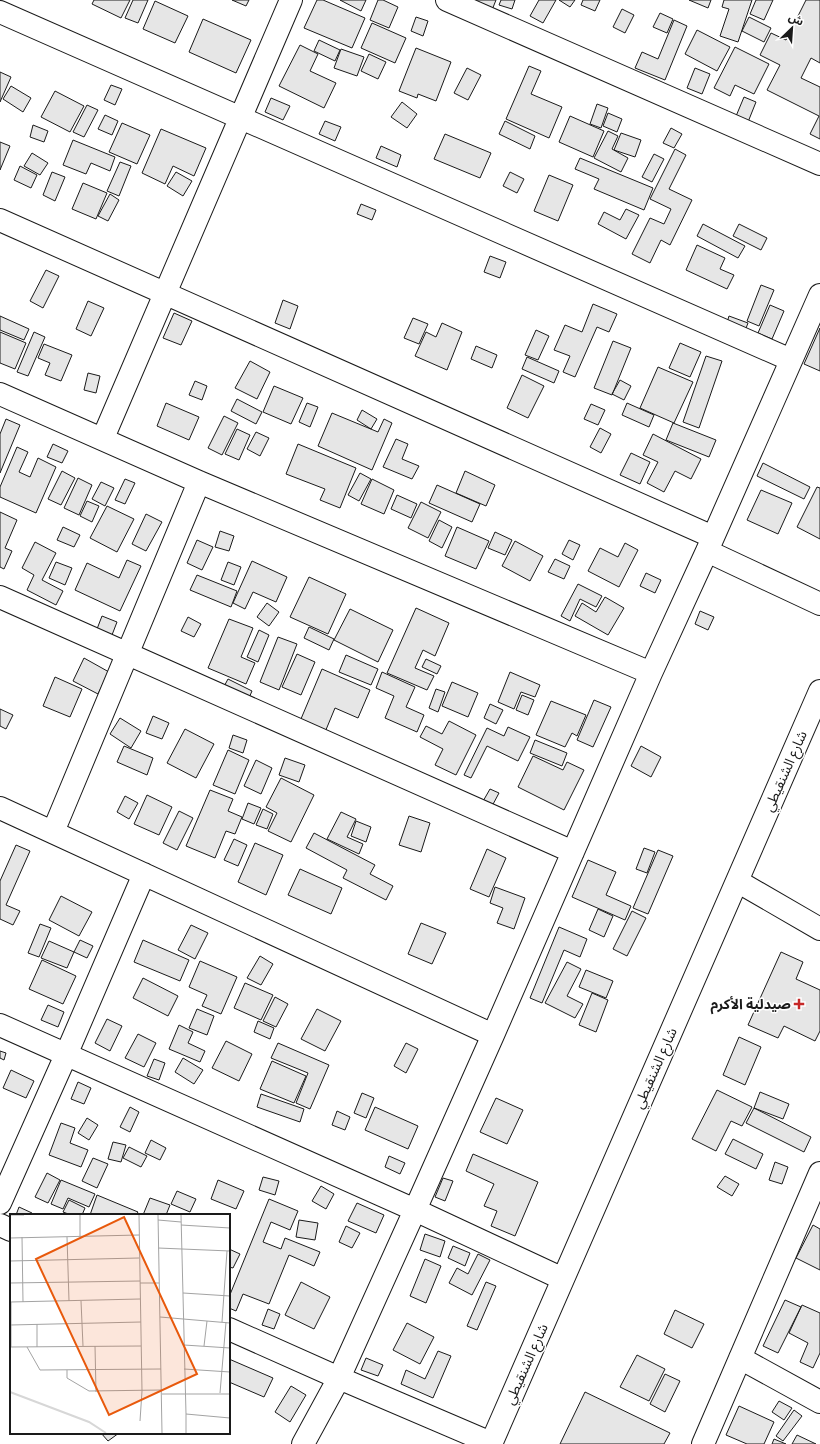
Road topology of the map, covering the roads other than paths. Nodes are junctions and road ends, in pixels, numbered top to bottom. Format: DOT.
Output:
graph roads {
  1 [pos="291,0"];
  2 [pos="447,0"];
  3 [pos="0,12"];
  4 [pos="241,118"];
  5 [pos="820,164"];
  6 [pos="0,220"];
  7 [pos="165,293"];
  8 [pos="820,295"];
  9 [pos="791,360"];
  10 [pos="0,394"];
  11 [pos="103,438"];
  12 [pos="199,482"];
  13 [pos="710,544"];
  14 [pos="0,597"];
  15 [pos="820,604"];
  16 [pos="127,653"];
  17 [pos="651,672"];
  18 [pos="820,691"];
  19 [pos="0,808"];
  20 [pos="54,832"];
  21 [pos="573,852"];
  22 [pos="144,874"];
  23 [pos="737,881"];
  24 [pos="820,929"];
  25 [pos="0,1025"];
  26 [pos="493,1035"];
  27 [pos="66,1055"];
  28 [pos="820,1175"];
  29 [pos="0,1203"];
  30 [pos="415,1210"];
  31 [pos="0,1225"];
  32 [pos="10,1230"];
  33 [pos="563,1279"];
  34 [pos="230,1329"];
  35 [pos="740,1358"];
  36 [pos="339,1378"];
  37 [pos="820,1402"];
  38 [pos="303,1444"];
  39 [pos="491,1444"];
  40 [pos="703,1444"];
  1 -- 4 [label="street"];
  2 -- 5 [label="street"];
  3 -- 4 [label="street"];
  4 -- 7 [label="street"];
  4 -- 9 [label="street"];
  6 -- 7 [label="street"];
  7 -- 11 [label="street"];
  7 -- 13 [label="street"];
  8 -- 9 [label="street"];
  9 -- 13 [label="street"];
  10 -- 11 [label="street"];
  11 -- 12 [label="street"];
  12 -- 16 [label="street"];
  12 -- 17 [label="street"];
  13 -- 15 [label="street"];
  13 -- 17 [label="street"];
  14 -- 16 [label="street"];
  16 -- 20 [label="street"];
  16 -- 21 [label="street"];
  17 -- 21 [label="street"];
  18 -- 23 [label="street, شارع الشنقيطي"];
  19 -- 20 [label="street"];
  20 -- 22 [label="street"];
  21 -- 26 [label="street"];
  22 -- 26 [label="street"];
  22 -- 27 [label="street"];
  23 -- 24 [label="street"];
  23 -- 33 [label="street, شارع الشنقيطي"];
  25 -- 27 [label="street"];
  26 -- 30 [label="street"];
  27 -- 29 [label="street"];
  27 -- 30 [label="street"];
  28 -- 35 [label="street"];
  30 -- 33 [label="street"];
  30 -- 36 [label="street"];
  31 -- 32 [label="street"];
  33 -- 39 [label="street, شارع الشنقيطي"];
  34 -- 36 [label="street"];
  35 -- 37 [label="street"];
  35 -- 40 [label="street"];
  36 -- 38 [label="street"];
  36 -- 39 [label="street"];
}
